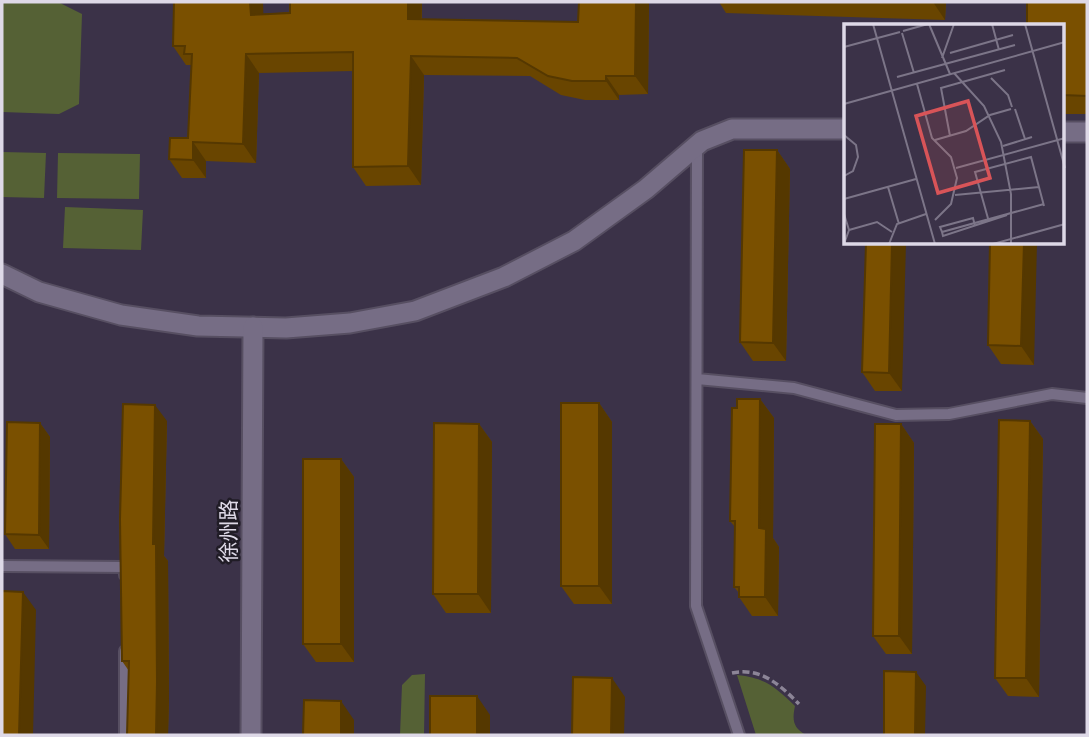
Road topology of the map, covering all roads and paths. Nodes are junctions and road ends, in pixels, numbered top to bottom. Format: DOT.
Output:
graph roads {
  1 [pos="844,130"];
  2 [pos="1064,132"];
  3 [pos="1087,132"];
  4 [pos="697,145"];
  5 [pos="2,274"];
  6 [pos="253,327"];
  7 [pos="697,379"];
  8 [pos="1087,398"];
  9 [pos="2,566"];
  10 [pos="125,593"];
  11 [pos="125,645"];
  12 [pos="719,677"];
  13 [pos="799,704"];
  14 [pos="125,735"];
  15 [pos="251,735"];
  16 [pos="739,735"];
  1 -- 4 [label="street"];
  2 -- 3 [label="street"];
  4 -- 6 [label="street"];
  4 -- 7 [label="lane"];
  5 -- 6 [label="street"];
  6 -- 15 [label="street, 徐州路"];
  7 -- 8 [label="lane"];
  7 -- 12 [label="lane"];
  9 -- 10 [label="lane"];
  11 -- 14 [label="lane"];
  12 -- 13 [label="path"];
  12 -- 16 [label="lane"];
}
